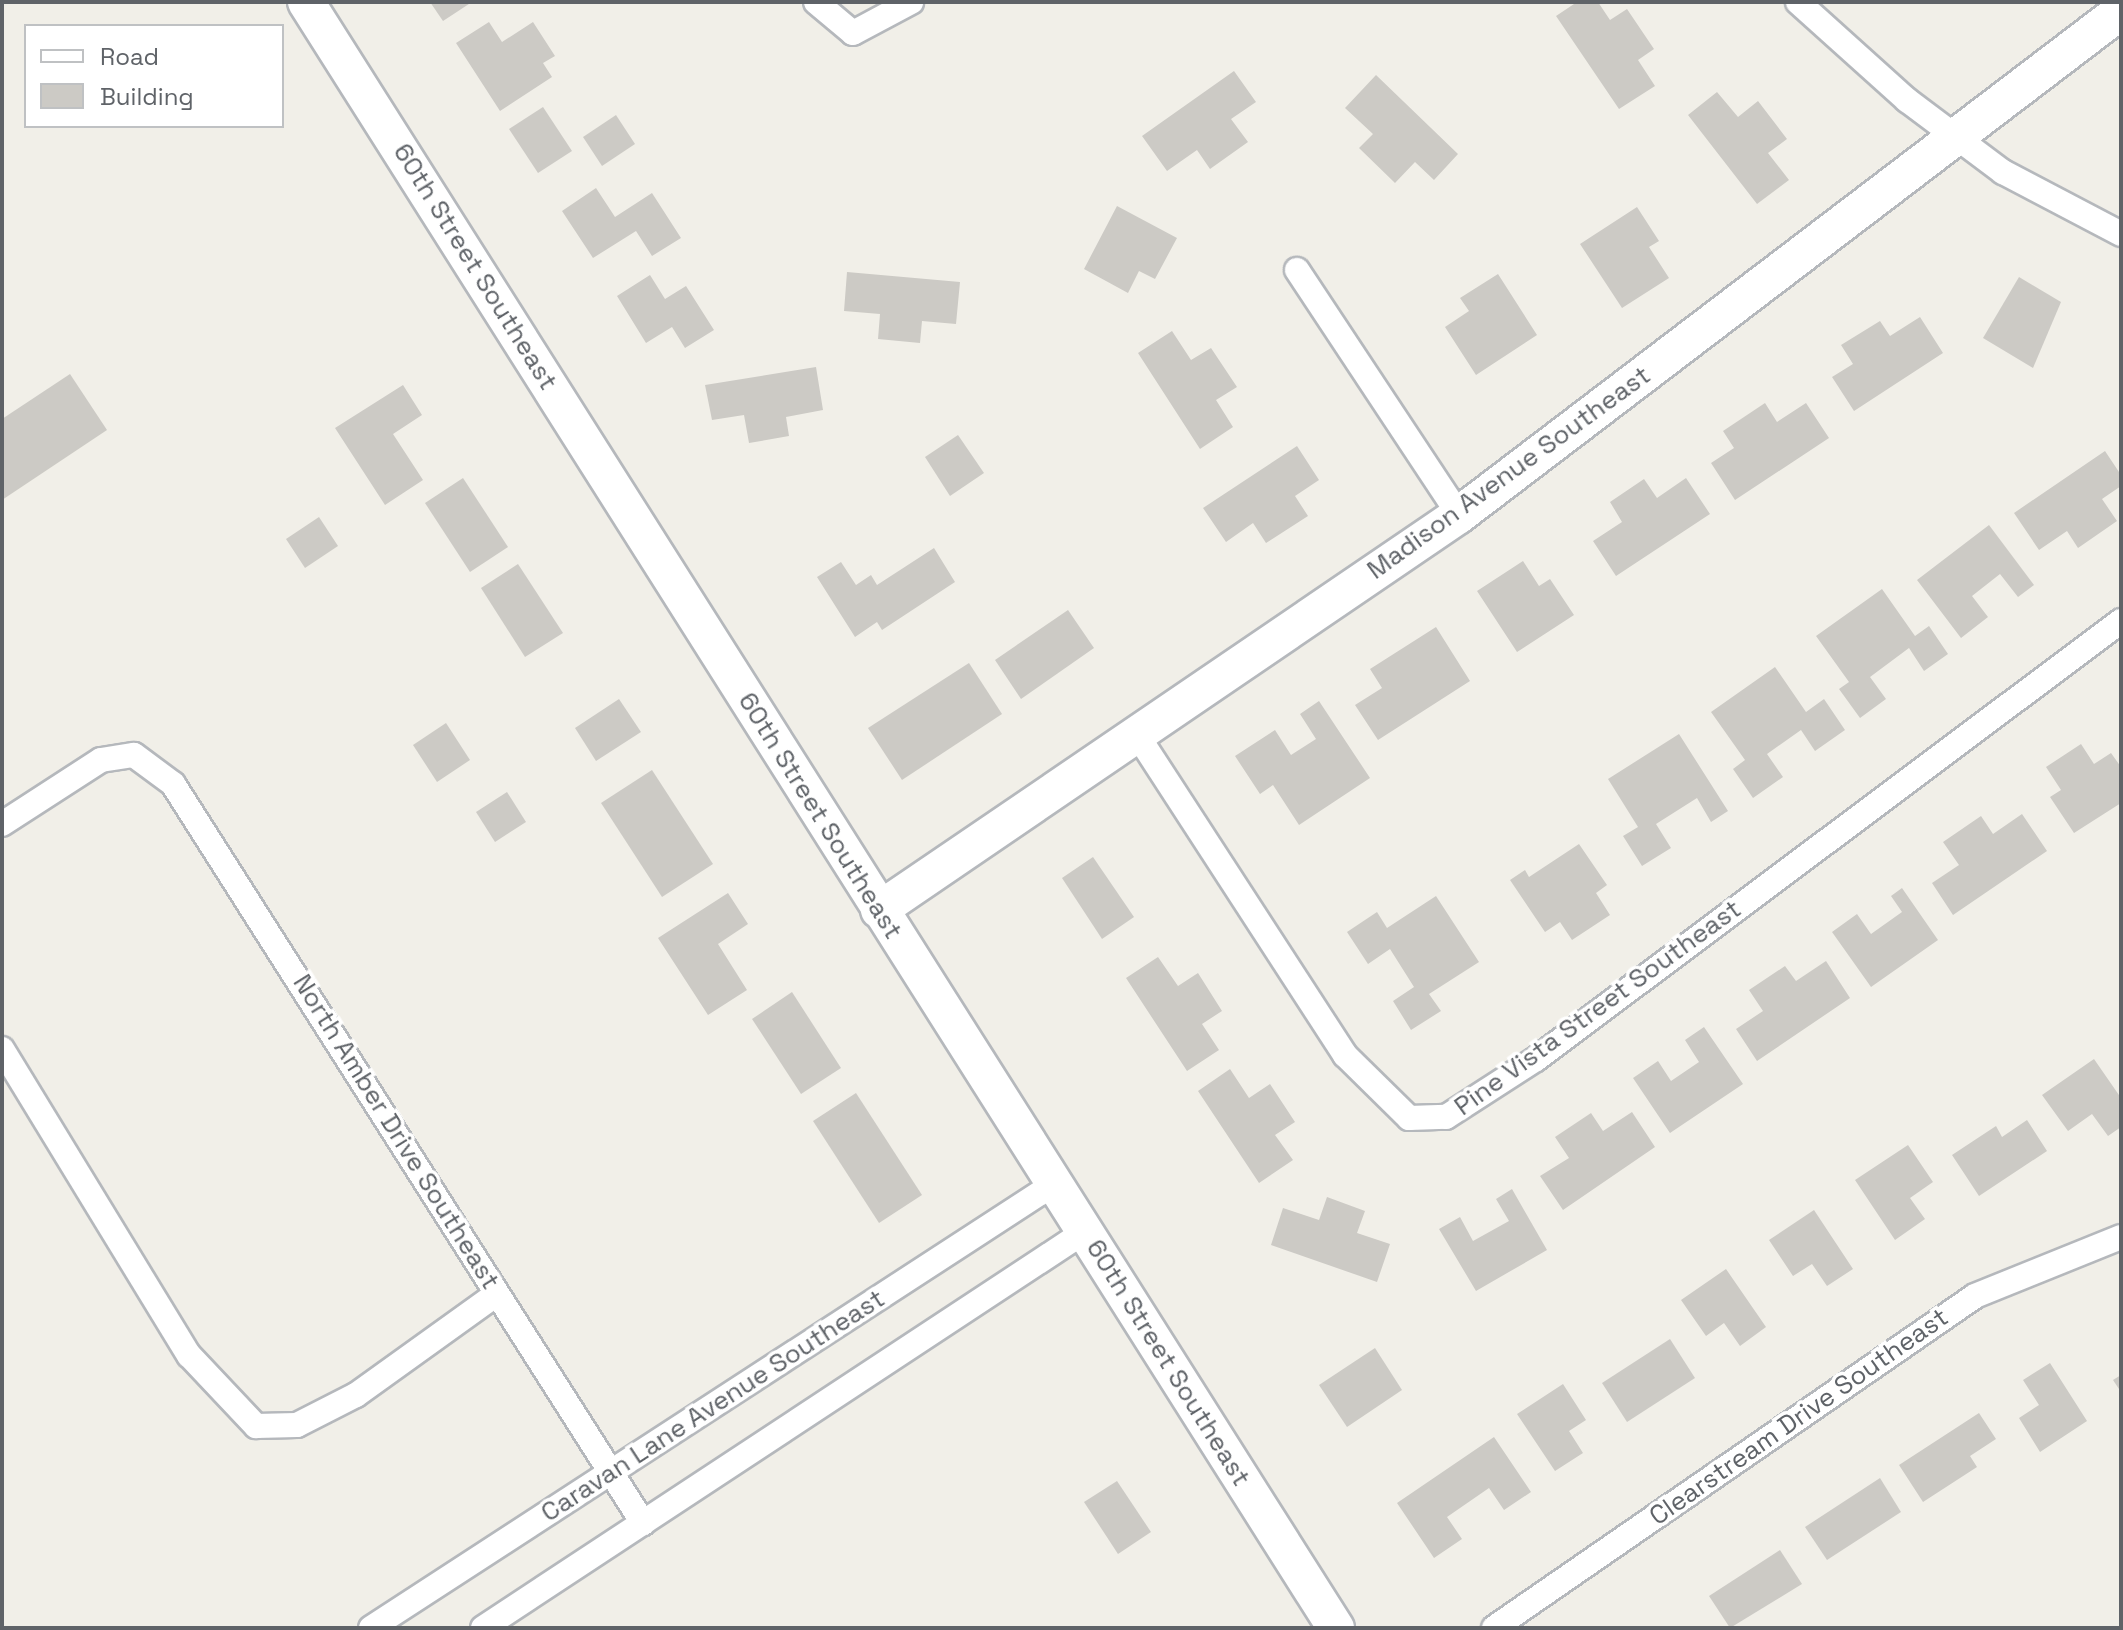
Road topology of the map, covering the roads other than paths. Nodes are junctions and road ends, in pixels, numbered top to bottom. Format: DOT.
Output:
graph roads {
  1 [pos="306,2"];
  2 [pos="816,2"];
  3 [pos="911,2"];
  4 [pos="1798,2"];
  5 [pos="2121,11"];
  6 [pos="1956,138"];
  7 [pos="2121,234"];
  8 [pos="1297,270"];
  9 [pos="1459,515"];
  10 [pos="2121,621"];
  11 [pos="1136,733"];
  12 [pos="2,824"];
  13 [pos="879,910"];
  14 [pos="2,1049"];
  15 [pos="1054,1184"];
  16 [pos="1084,1232"];
  17 [pos="2121,1237"];
  18 [pos="495,1295"];
  19 [pos="611,1473"];
  20 [pos="643,1523"];
  21 [pos="371,1628"];
  22 [pos="483,1628"];
  23 [pos="1336,1628"];
  24 [pos="1494,1628"];
  1 -- 13 [label="main road, 60th Street Southeast"];
  2 -- 3 [label="street"];
  4 -- 6 [label="street"];
  5 -- 6 [label="main road, Madison Avenue Southeast"];
  6 -- 7 [label="street"];
  6 -- 9 [label="main road, Madison Avenue Southeast"];
  8 -- 9 [label="street"];
  9 -- 11 [label="main road, Madison Avenue Southeast"];
  10 -- 11 [label="street, Pine Vista Street Southeast"];
  11 -- 13 [label="main road, Madison Avenue Southeast"];
  12 -- 18 [label="street, North Amber Drive Southeast"];
  13 -- 15 [label="main road, 60th Street Southeast"];
  14 -- 18 [label="street"];
  15 -- 16 [label="main road, 60th Street Southeast"];
  15 -- 19 [label="street, Caravan Lane Avenue Southeast"];
  16 -- 20 [label="street"];
  16 -- 23 [label="main road, 60th Street Southeast"];
  17 -- 24 [label="street, Clearstream Drive Southeast"];
  18 -- 19 [label="street, North Amber Drive Southeast"];
  19 -- 20 [label="street, North Amber Drive Southeast"];
  19 -- 21 [label="street, Caravan Lane Avenue Southeast"];
  20 -- 22 [label="street"];
}
